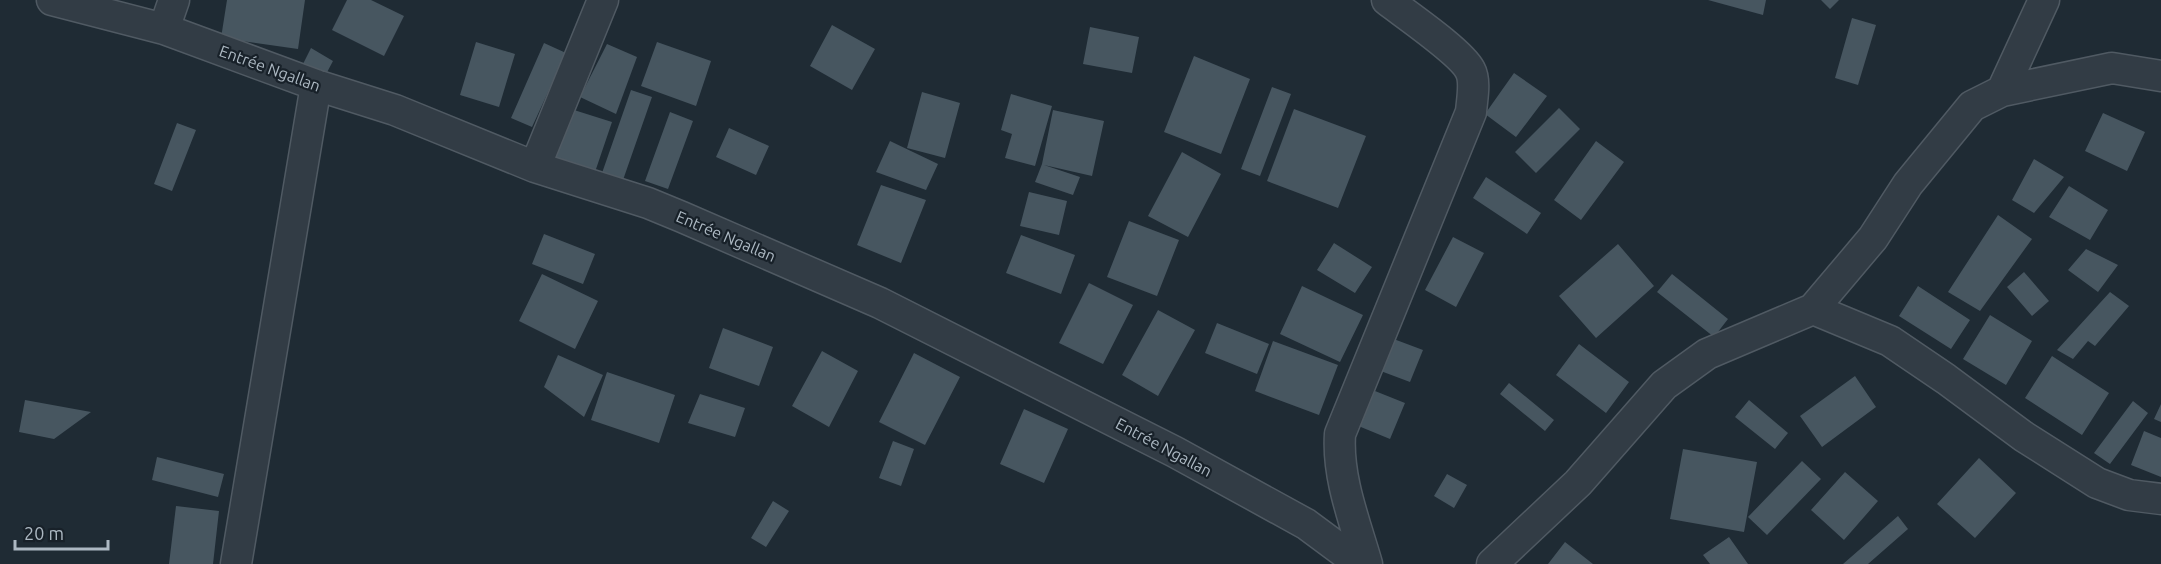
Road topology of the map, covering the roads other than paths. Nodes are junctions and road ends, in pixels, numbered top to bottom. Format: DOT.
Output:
graph roads {
  1 [pos="52,0"];
  2 [pos="174,0"];
  3 [pos="603,0"];
  4 [pos="1387,0"];
  5 [pos="2044,0"];
  6 [pos="164,29"];
  7 [pos="2161,76"];
  8 [pos="316,85"];
  9 [pos="2002,91"];
  10 [pos="536,167"];
  11 [pos="1813,309"];
  12 [pos="2161,499"];
  13 [pos="237,564"];
  14 [pos="1360,564"];
  15 [pos="1367,564"];
  16 [pos="1492,564"];
  1 -- 6 [label="street, Entrée Ngallan"];
  2 -- 6 [label="street"];
  3 -- 10 [label="street"];
  4 -- 15 [label="street"];
  5 -- 9 [label="street"];
  6 -- 8 [label="street, Entrée Ngallan"];
  7 -- 9 [label="street"];
  8 -- 10 [label="street, Entrée Ngallan"];
  8 -- 13 [label="street"];
  9 -- 11 [label="street"];
  10 -- 14 [label="street, Entrée Ngallan"];
  11 -- 12 [label="street"];
  11 -- 16 [label="street"];
}
